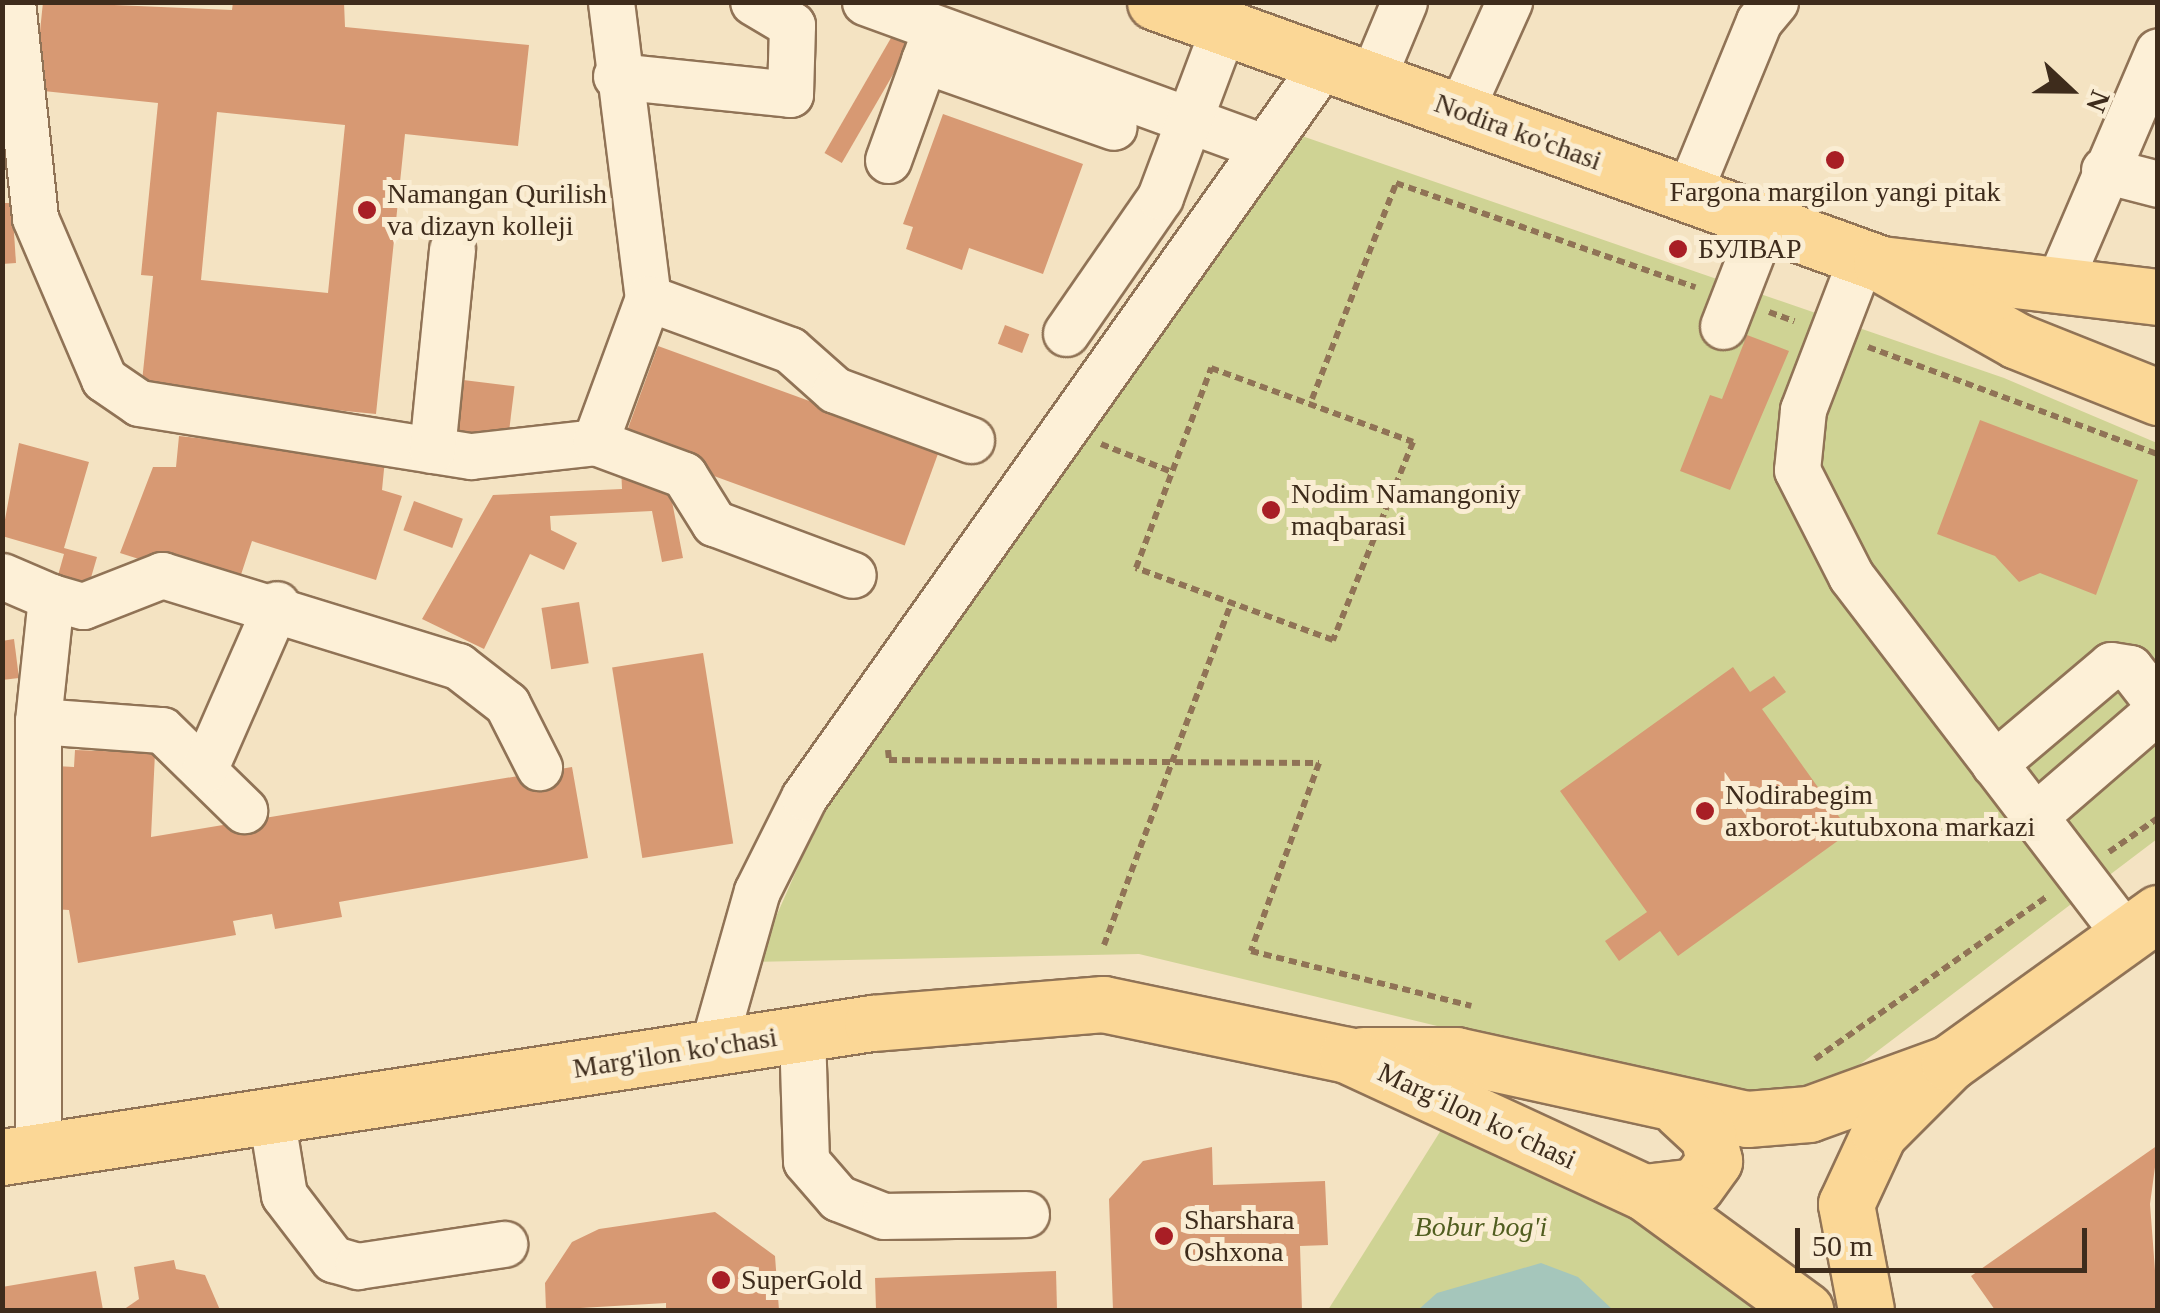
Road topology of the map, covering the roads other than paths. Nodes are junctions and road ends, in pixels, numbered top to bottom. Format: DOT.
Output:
graph roads {
  1 [pos="12,2"];
  2 [pos="611,2"];
  3 [pos="752,2"];
  4 [pos="865,2"];
  5 [pos="1155,2"];
  6 [pos="1404,2"];
  7 [pos="1510,2"];
  8 [pos="1775,2"];
  9 [pos="1224,27"];
  10 [pos="935,30"];
  11 [pos="2158,50"];
  12 [pos="1348,71"];
  13 [pos="616,76"];
  14 [pos="1031,80"];
  15 [pos="1460,111"];
  16 [pos="1190,120"];
  17 [pos="1114,127"];
  18 [pos="1264,147"];
  19 [pos="888,160"];
  20 [pos="2104,170"];
  21 [pos="2158,184"];
  22 [pos="1688,194"];
  23 [pos="1764,221"];
  24 [pos="452,249"];
  25 [pos="1871,260"];
  26 [pos="2059,282"];
  27 [pos="2158,297"];
  28 [pos="648,298"];
  29 [pos="1723,326"];
  30 [pos="1066,333"];
  31 [pos="2158,397"];
  32 [pos="970,440"];
  33 [pos="595,442"];
  34 [pos="432,450"];
  35 [pos="854,575"];
  36 [pos="2,576"];
  37 [pos="51,597"];
  38 [pos="277,604"];
  39 [pos="38,720"];
  40 [pos="1994,764"];
  41 [pos="539,767"];
  42 [pos="204,770"];
  43 [pos="244,810"];
  44 [pos="2034,816"];
  45 [pos="2142,925"];
  46 [pos="20,943"];
  47 [pos="802,1033"];
  48 [pos="713,1046"];
  49 [pos="1347,1055"];
  50 [pos="1948,1063"];
  51 [pos="1680,1110"];
  52 [pos="272,1115"];
  53 [pos="20,1154"];
  54 [pos="1644,1192"];
  55 [pos="1026,1214"];
  56 [pos="504,1244"];
  57 [pos="1805,1310"];
  58 [pos="1866,1310"];
  1 -- 34 [label="street"];
  2 -- 13 [label="street"];
  3 -- 13 [label="street"];
  4 -- 10 [label="street"];
  5 -- 9 [label="main road, Nodira ko'chasi"];
  6 -- 12 [label="street"];
  7 -- 15 [label="street"];
  8 -- 22 [label="street"];
  9 -- 12 [label="main road, Nodira ko'chasi"];
  9 -- 16 [label="street"];
  10 -- 14 [label="street"];
  10 -- 19 [label="street"];
  11 -- 20 [label="street"];
  12 -- 15 [label="main road, Nodira ko'chasi"];
  12 -- 18 [label="street"];
  13 -- 28 [label="street"];
  14 -- 16 [label="street"];
  14 -- 17 [label="street"];
  15 -- 22 [label="main road, Nodira ko'chasi"];
  16 -- 18 [label="street"];
  16 -- 30 [label="street"];
  18 -- 48 [label="street"];
  20 -- 21 [label="street"];
  20 -- 26 [label="street"];
  22 -- 23 [label="main road, Nodira ko'chasi"];
  23 -- 25 [label="main road, Nodira ko'chasi"];
  23 -- 29 [label="street"];
  24 -- 34 [label="street"];
  25 -- 26 [label="main road, Nodira ko'chasi"];
  25 -- 31 [label="main road, Nodira ko'chasi"];
  25 -- 40 [label="street"];
  26 -- 27 [label="main road, Nodira ko'chasi"];
  28 -- 32 [label="street"];
  28 -- 33 [label="street"];
  33 -- 34 [label="street"];
  33 -- 35 [label="street"];
  36 -- 37 [label="street"];
  37 -- 38 [label="street"];
  37 -- 39 [label="street"];
  38 -- 41 [label="street"];
  38 -- 42 [label="street"];
  39 -- 42 [label="street"];
  39 -- 46 [label="street"];
  40 -- 44 [label="street"];
  40 -- 44 [label="street"];
  42 -- 43 [label="street"];
  44 -- 45 [label="street"];
  45 -- 50 [label="main road"];
  46 -- 53 [label="street"];
  47 -- 48 [label="main road, Marg'ilon ko'chasi"];
  47 -- 49 [label="main road, Marg'ilon ko'chasi"];
  47 -- 55 [label="street"];
  48 -- 52 [label="main road, Marg'ilon ko'chasi"];
  49 -- 51 [label="main road, Margʻilon koʻchasi"];
  49 -- 54 [label="main road, Margʻilon koʻchasi"];
  50 -- 51 [label="main road"];
  50 -- 58 [label="main road"];
  51 -- 54 [label="main road"];
  52 -- 53 [label="main road, Marg'ilon ko'chasi"];
  52 -- 56 [label="street"];
  54 -- 57 [label="main road, Margʻilon koʻchasi"];
}
